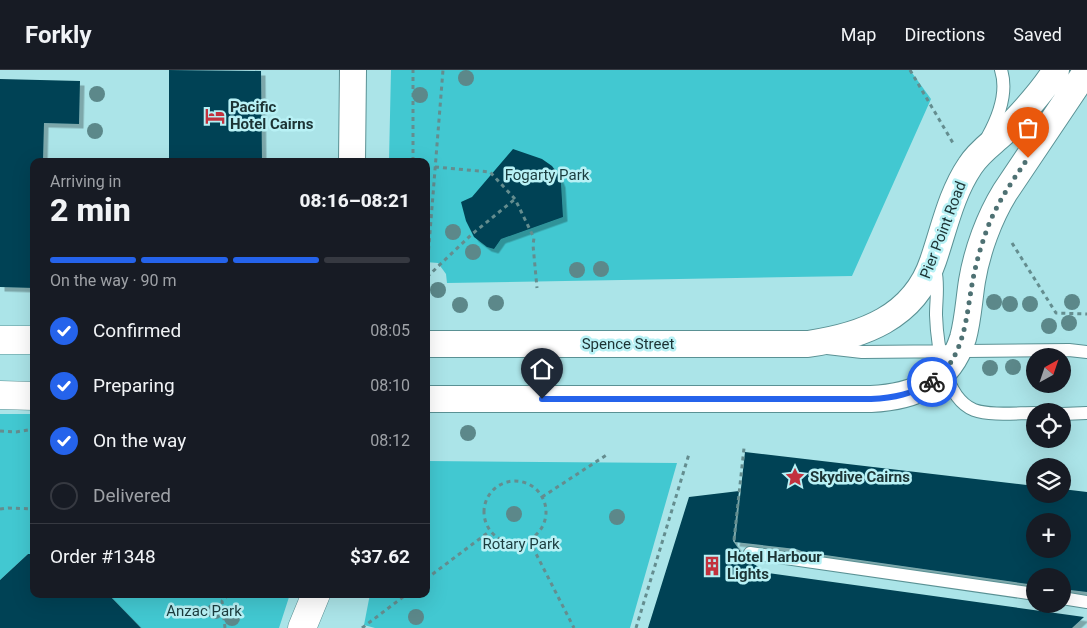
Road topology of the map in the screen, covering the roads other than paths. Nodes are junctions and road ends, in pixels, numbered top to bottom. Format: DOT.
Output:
graph roads {
  1 [pos="353,70"];
  2 [pos="1001,70"];
  3 [pos="1056,70"];
  4 [pos="1083,76"];
  5 [pos="962,154"];
  6 [pos="352,158"];
  7 [pos="932,263"];
  8 [pos="0,340"];
  9 [pos="30,340"];
  10 [pos="430,344"];
  11 [pos="800,344"];
  12 [pos="1087,352"];
  13 [pos="947,358"];
  14 [pos="0,395"];
  15 [pos="30,396"];
  16 [pos="430,399"];
  17 [pos="1026,413"];
  18 [pos="1087,413"];
  19 [pos="1071,414"];
  20 [pos="750,553"];
  21 [pos="1026,593"];
  22 [pos="314,598"];
  23 [pos="1071,599"];
  24 [pos="1087,602"];
  25 [pos="302,628"];
  1 -- 6 [label="street"];
  2 -- 5 [label="lane"];
  3 -- 5 [label="street, Pier Point Road"];
  4 -- 13 [label="street"];
  5 -- 7 [label="street, Pier Point Road"];
  7 -- 11 [label="street, Pier Point Road"];
  7 -- 13 [label="lane"];
  8 -- 9 [label="street"];
  10 -- 11 [label="street, Spence Street"];
  11 -- 13 [label="lane"];
  12 -- 13 [label="lane"];
  13 -- 16 [label="street"];
  13 -- 17 [label="lane"];
  14 -- 15 [label="street"];
  18 -- 19 [label="lane"];
  20 -- 21 [label="lane"];
  22 -- 25 [label="street"];
  23 -- 24 [label="lane"];
}
